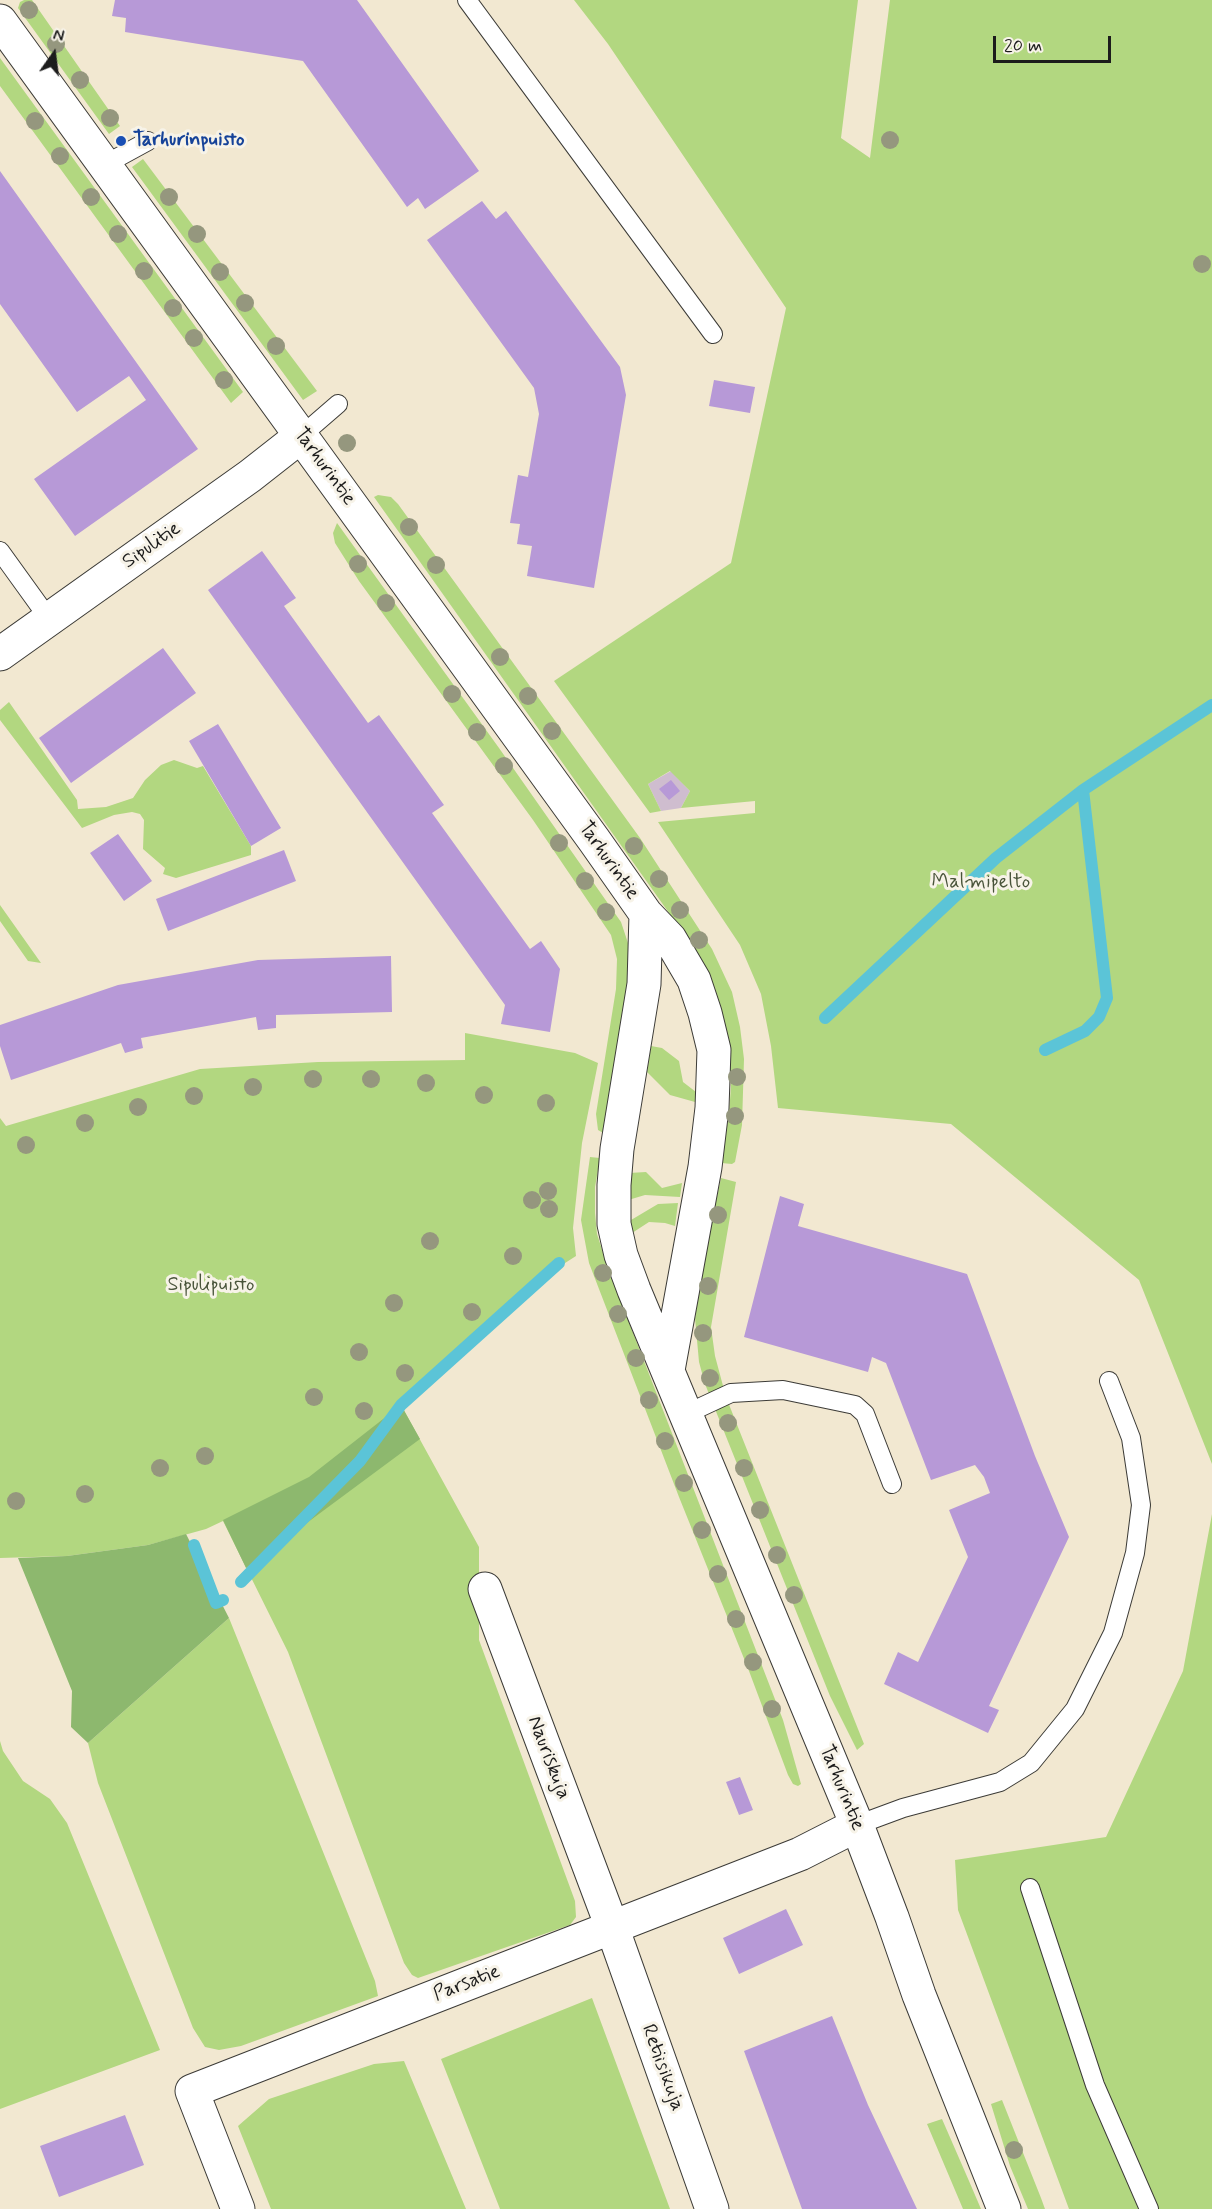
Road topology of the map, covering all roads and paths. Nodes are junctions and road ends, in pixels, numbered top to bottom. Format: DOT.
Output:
graph roads {
  1 [pos="467,0"];
  2 [pos="0,21"];
  3 [pos="148,141"];
  4 [pos="104,165"];
  5 [pos="713,334"];
  6 [pos="338,404"];
  7 [pos="301,436"];
  8 [pos="0,551"];
  9 [pos="49,619"];
  10 [pos="0,654"];
  11 [pos="646,914"];
  12 [pos="668,1371"];
  13 [pos="1109,1381"];
  14 [pos="686,1414"];
  15 [pos="892,1484"];
  16 [pos="485,1589"];
  17 [pos="857,1825"];
  18 [pos="1030,1888"];
  19 [pos="612,1927"];
  20 [pos="238,2209"];
  21 [pos="712,2209"];
  22 [pos="1004,2209"];
  23 [pos="1149,2209"];
  1 -- 5 [label="lane"];
  2 -- 4 [label="street, Tarhurintie"];
  3 -- 4 [label="lane"];
  4 -- 7 [label="street, Tarhurintie"];
  6 -- 7 [label="lane"];
  7 -- 9 [label="street, Sipulitie"];
  7 -- 11 [label="street, Tarhurintie"];
  8 -- 9 [label="lane"];
  9 -- 10 [label="street, Sipulitie"];
  11 -- 12 [label="street, Tarhurintie"];
  11 -- 12 [label="street, Tarhurintie"];
  12 -- 14 [label="street, Tarhurintie"];
  13 -- 17 [label="lane"];
  14 -- 15 [label="lane"];
  14 -- 17 [label="street, Tarhurintie"];
  16 -- 19 [label="street, Nauriskuja"];
  17 -- 19 [label="street, Parsatie"];
  17 -- 22 [label="street, Tarhurintie"];
  18 -- 23 [label="lane"];
  19 -- 20 [label="street, Parsatie"];
  19 -- 21 [label="street, Retiisikuja"];
}
